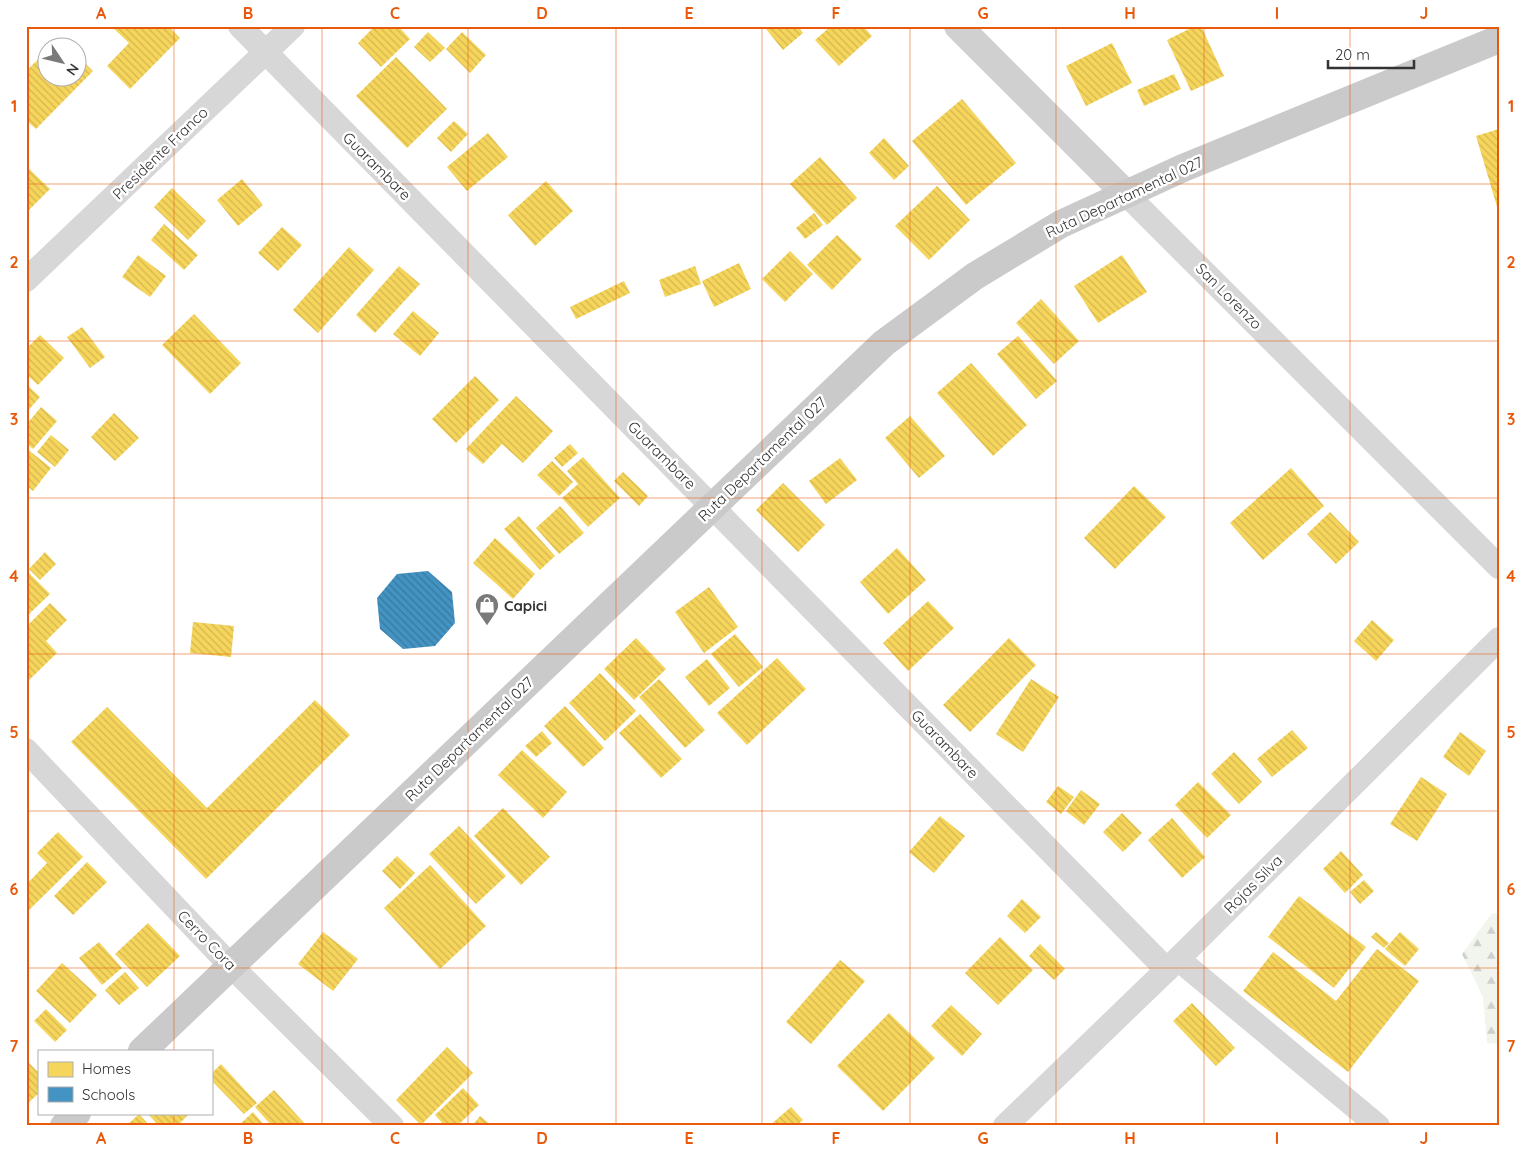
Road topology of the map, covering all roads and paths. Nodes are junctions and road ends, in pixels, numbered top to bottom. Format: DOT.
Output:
graph roads {
  1 [pos="240,26"];
  2 [pos="293,26"];
  3 [pos="958,26"];
  4 [pos="1499,39"];
  5 [pos="266,53"];
  6 [pos="1126,194"];
  7 [pos="26,280"];
  8 [pos="713,507"];
  9 [pos="1499,567"];
  10 [pos="1499,640"];
  11 [pos="26,750"];
  12 [pos="1172,964"];
  13 [pos="231,966"];
  14 [pos="143,1050"];
  15 [pos="76,1114"];
  16 [pos="64,1126"];
  17 [pos="392,1126"];
  18 [pos="1005,1126"];
  19 [pos="1378,1126"];
  1 -- 5 [label="street, Guarambare"];
  2 -- 5 [label="street, Presidente Franco"];
  3 -- 6 [label="street, San Lorenzo"];
  4 -- 6 [label="main road, Ruta Departamental 027"];
  5 -- 7 [label="street, Presidente Franco"];
  5 -- 8 [label="street, Guarambare"];
  6 -- 8 [label="main road, Ruta Departamental 027"];
  6 -- 9 [label="street, San Lorenzo"];
  8 -- 12 [label="street, Guarambare"];
  8 -- 13 [label="main road, Ruta Departamental 027"];
  10 -- 12 [label="street, Rojas Silva"];
  11 -- 13 [label="street, Cerro Cora"];
  12 -- 18 [label="street, Rojas Silva"];
  12 -- 19 [label="street, Guarambare"];
  13 -- 14 [label="main road, Ruta Departamental 027"];
  13 -- 17 [label="street, Cerro Cora"];
  15 -- 16 [label="main road"];
}
